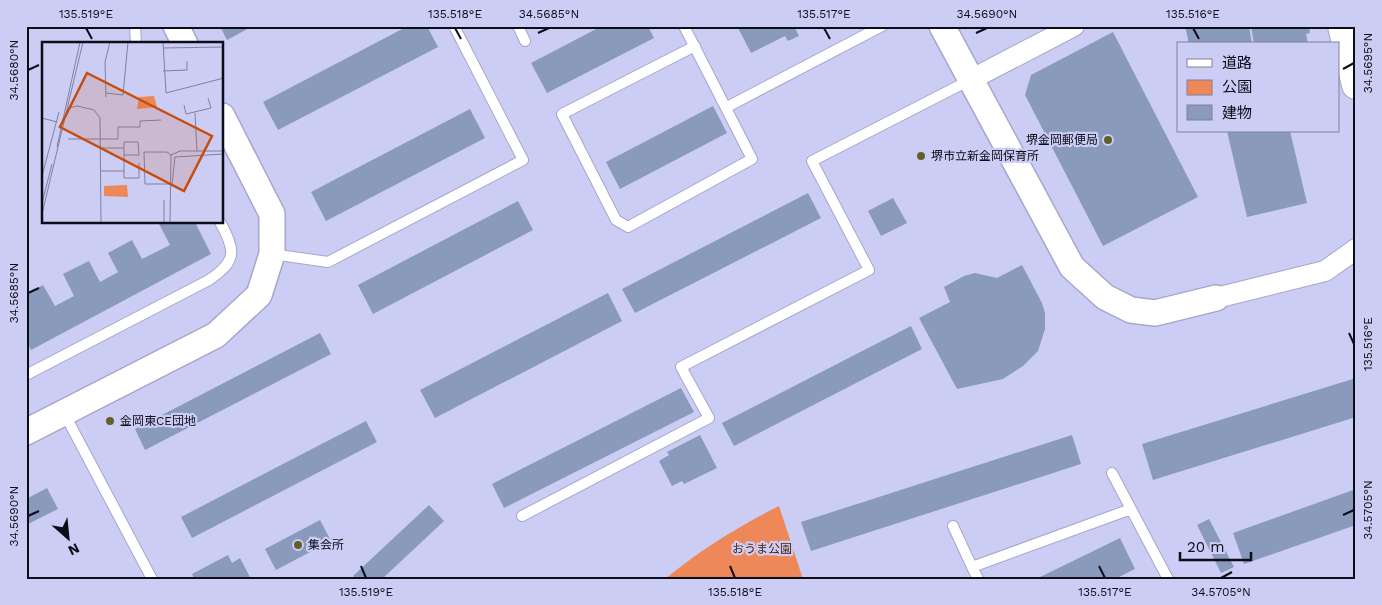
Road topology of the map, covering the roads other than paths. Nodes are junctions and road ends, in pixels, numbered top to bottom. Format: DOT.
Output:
graph roads {
  1 [pos="135,26"];
  2 [pos="176,26"];
  3 [pos="454,26"];
  4 [pos="518,26"];
  5 [pos="684,26"];
  6 [pos="882,26"];
  7 [pos="942,26"];
  8 [pos="1074,26"];
  9 [pos="1342,26"];
  10 [pos="525,41"];
  11 [pos="136,42"];
  12 [pos="184,42"];
  13 [pos="695,46"];
  14 [pos="970,80"];
  15 [pos="1356,85"];
  16 [pos="727,107"];
  17 [pos="224,120"];
  18 [pos="221,224"];
  19 [pos="1356,249"];
  20 [pos="272,254"];
  21 [pos="1216,298"];
  22 [pos="26,375"];
  23 [pos="64,412"];
  24 [pos="26,432"];
  25 [pos="1112,473"];
  26 [pos="1130,509"];
  27 [pos="522,516"];
  28 [pos="953,526"];
  29 [pos="972,567"];
  30 [pos="152,579"];
  31 [pos="978,579"];
  32 [pos="1168,579"];
  1 -- 11 [label="lane"];
  2 -- 12 [label="street"];
  3 -- 20 [label="lane"];
  4 -- 10 [label="lane"];
  5 -- 13 [label="lane"];
  6 -- 16 [label="lane"];
  7 -- 14 [label="street"];
  8 -- 14 [label="street"];
  9 -- 15 [label="main road"];
  13 -- 16 [label="lane"];
  13 -- 16 [label="lane"];
  14 -- 21 [label="street"];
  14 -- 27 [label="lane"];
  17 -- 20 [label="street"];
  18 -- 22 [label="lane"];
  19 -- 21 [label="street"];
  20 -- 23 [label="street"];
  23 -- 24 [label="street"];
  23 -- 30 [label="lane"];
  25 -- 26 [label="lane"];
  26 -- 29 [label="lane"];
  26 -- 32 [label="lane"];
  28 -- 29 [label="lane"];
  29 -- 31 [label="lane"];
}
